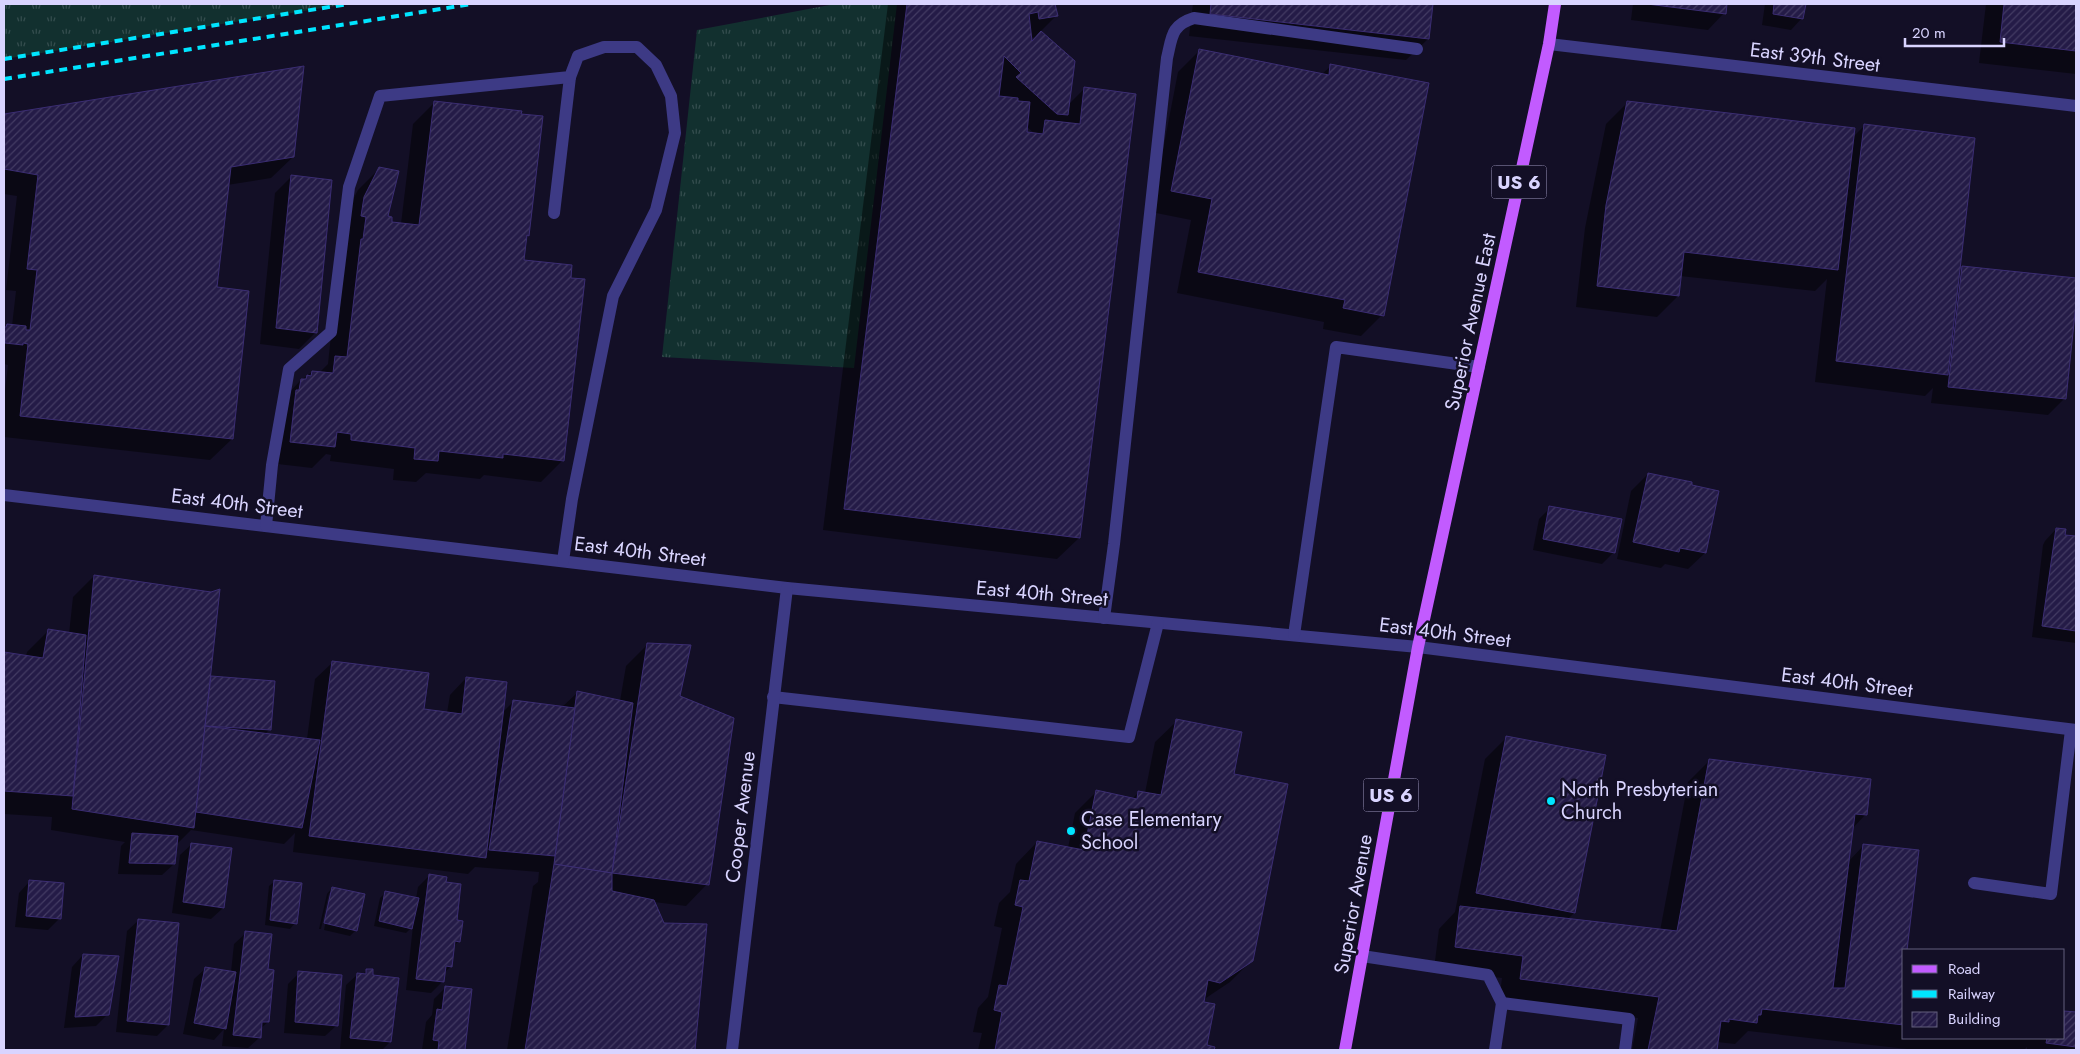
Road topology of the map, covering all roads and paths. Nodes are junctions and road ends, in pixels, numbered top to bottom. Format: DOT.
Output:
graph roads {
  1 [pos="1555,4"];
  2 [pos="1549,44"];
  3 [pos="1417,49"];
  4 [pos="570,77"];
  5 [pos="2076,106"];
  6 [pos="554,213"];
  7 [pos="1479,367"];
  8 [pos="4,495"];
  9 [pos="266,526"];
  10 [pos="563,561"];
  11 [pos="786,588"];
  12 [pos="1104,618"];
  13 [pos="1158,623"];
  14 [pos="1294,635"];
  15 [pos="1418,647"];
  16 [pos="774,697"];
  17 [pos="2073,730"];
  18 [pos="1974,883"];
  19 [pos="1362,956"];
  20 [pos="1502,1003"];
  21 [pos="732,1050"];
  22 [pos="1345,1050"];
  23 [pos="1495,1050"];
  24 [pos="1625,1050"];
  1 -- 2 [label="main road, Superior Avenue East / US 6"];
  2 -- 5 [label="street, East 39th Street"];
  2 -- 7 [label="main road, Superior Avenue East / US 6"];
  3 -- 12 [label="street"];
  4 -- 6 [label="street"];
  4 -- 9 [label="street"];
  4 -- 10 [label="street"];
  7 -- 14 [label="street"];
  7 -- 15 [label="main road, Superior Avenue East / US 6"];
  8 -- 9 [label="street, East 40th Street"];
  9 -- 10 [label="street, East 40th Street"];
  10 -- 11 [label="street, East 40th Street"];
  11 -- 12 [label="street, East 40th Street"];
  11 -- 16 [label="street, Cooper Avenue"];
  12 -- 13 [label="street, East 40th Street"];
  13 -- 14 [label="street, East 40th Street"];
  13 -- 16 [label="street"];
  14 -- 15 [label="street, East 40th Street"];
  15 -- 17 [label="street, East 40th Street"];
  15 -- 19 [label="main road, Superior Avenue / US 6"];
  16 -- 21 [label="street, Cooper Avenue"];
  17 -- 18 [label="street"];
  19 -- 20 [label="street"];
  19 -- 22 [label="main road, Superior Avenue / US 6"];
  20 -- 23 [label="street"];
  20 -- 24 [label="street"];
}
